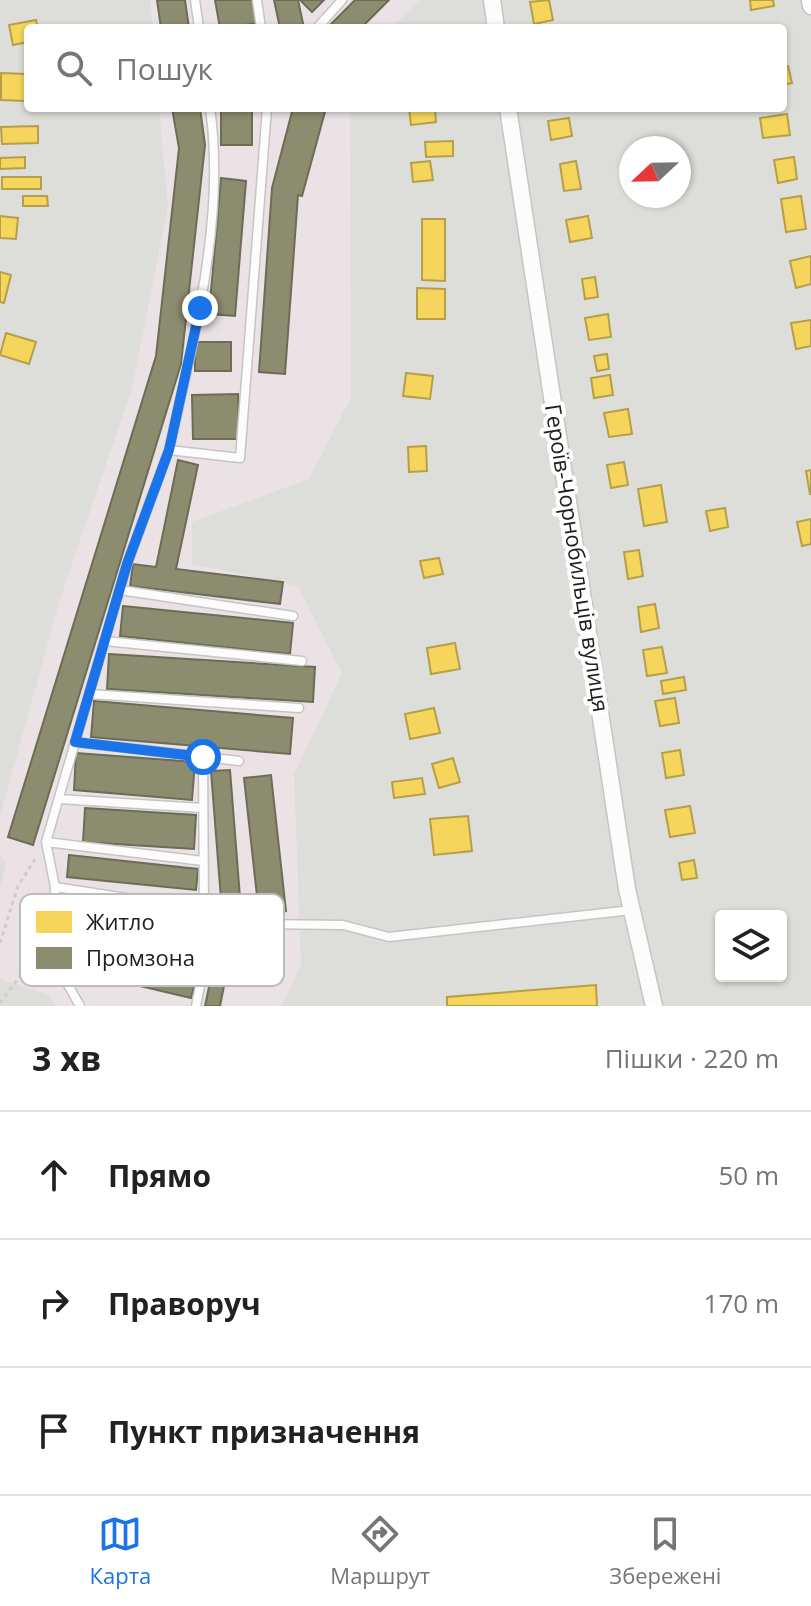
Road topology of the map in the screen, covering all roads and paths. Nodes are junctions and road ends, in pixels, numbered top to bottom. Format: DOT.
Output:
graph roads {
  1 [pos="195,0"];
  2 [pos="257,0"];
  3 [pos="342,0"];
  4 [pos="492,0"];
  5 [pos="810,0"];
  6 [pos="811,6"];
  7 [pos="198,24"];
  8 [pos="260,24"];
  9 [pos="321,24"];
  10 [pos="495,24"];
  11 [pos="211,112"];
  12 [pos="267,112"];
  13 [pos="509,112"];
  14 [pos="169,450"];
  15 [pos="120,590"];
  16 [pos="293,616"];
  17 [pos="105,641"];
  18 [pos="302,661"];
  19 [pos="89,694"];
  20 [pos="299,708"];
  21 [pos="75,742"];
  22 [pos="203,757"];
  23 [pos="239,761"];
  24 [pos="59,799"];
  25 [pos="203,808"];
  26 [pos="46,842"];
  27 [pos="203,861"];
  28 [pos="55,887"];
  29 [pos="55,894"];
  30 [pos="100,894"];
  31 [pos="204,894"];
  32 [pos="632,910"];
  33 [pos="284,924"];
  34 [pos="0,943"];
  35 [pos="20,976"];
  36 [pos="69,986"];
  37 [pos="200,986"];
  38 [pos="0,1003"];
  39 [pos="80,1006"];
  40 [pos="196,1006"];
  41 [pos="654,1006"];
  1 -- 7 [label="lane"];
  2 -- 8 [label="lane"];
  3 -- 9 [label="lane"];
  4 -- 10 [label="street"];
  5 -- 6 [label="street"];
  11 -- 14 [label="lane"];
  12 -- 14 [label="lane"];
  13 -- 32 [label="street, Героїв-Чорнобильців вулиця"];
  14 -- 15 [label="lane"];
  15 -- 16 [label="lane"];
  15 -- 17 [label="lane"];
  17 -- 18 [label="lane"];
  17 -- 19 [label="lane"];
  19 -- 20 [label="lane"];
  19 -- 21 [label="lane"];
  21 -- 22 [label="lane"];
  21 -- 24 [label="lane"];
  22 -- 23 [label="lane"];
  22 -- 25 [label="lane"];
  24 -- 25 [label="lane"];
  24 -- 26 [label="lane"];
  25 -- 27 [label="lane"];
  26 -- 27 [label="lane"];
  26 -- 28 [label="lane"];
  26 -- 34 [label="path"];
  27 -- 31 [label="lane"];
  28 -- 29 [label="lane"];
  28 -- 30 [label="lane"];
  32 -- 33 [label="lane"];
  32 -- 41 [label="street, Героїв-Чорнобильців вулиця"];
  35 -- 38 [label="path"];
  36 -- 39 [label="lane"];
  37 -- 40 [label="lane"];
}
